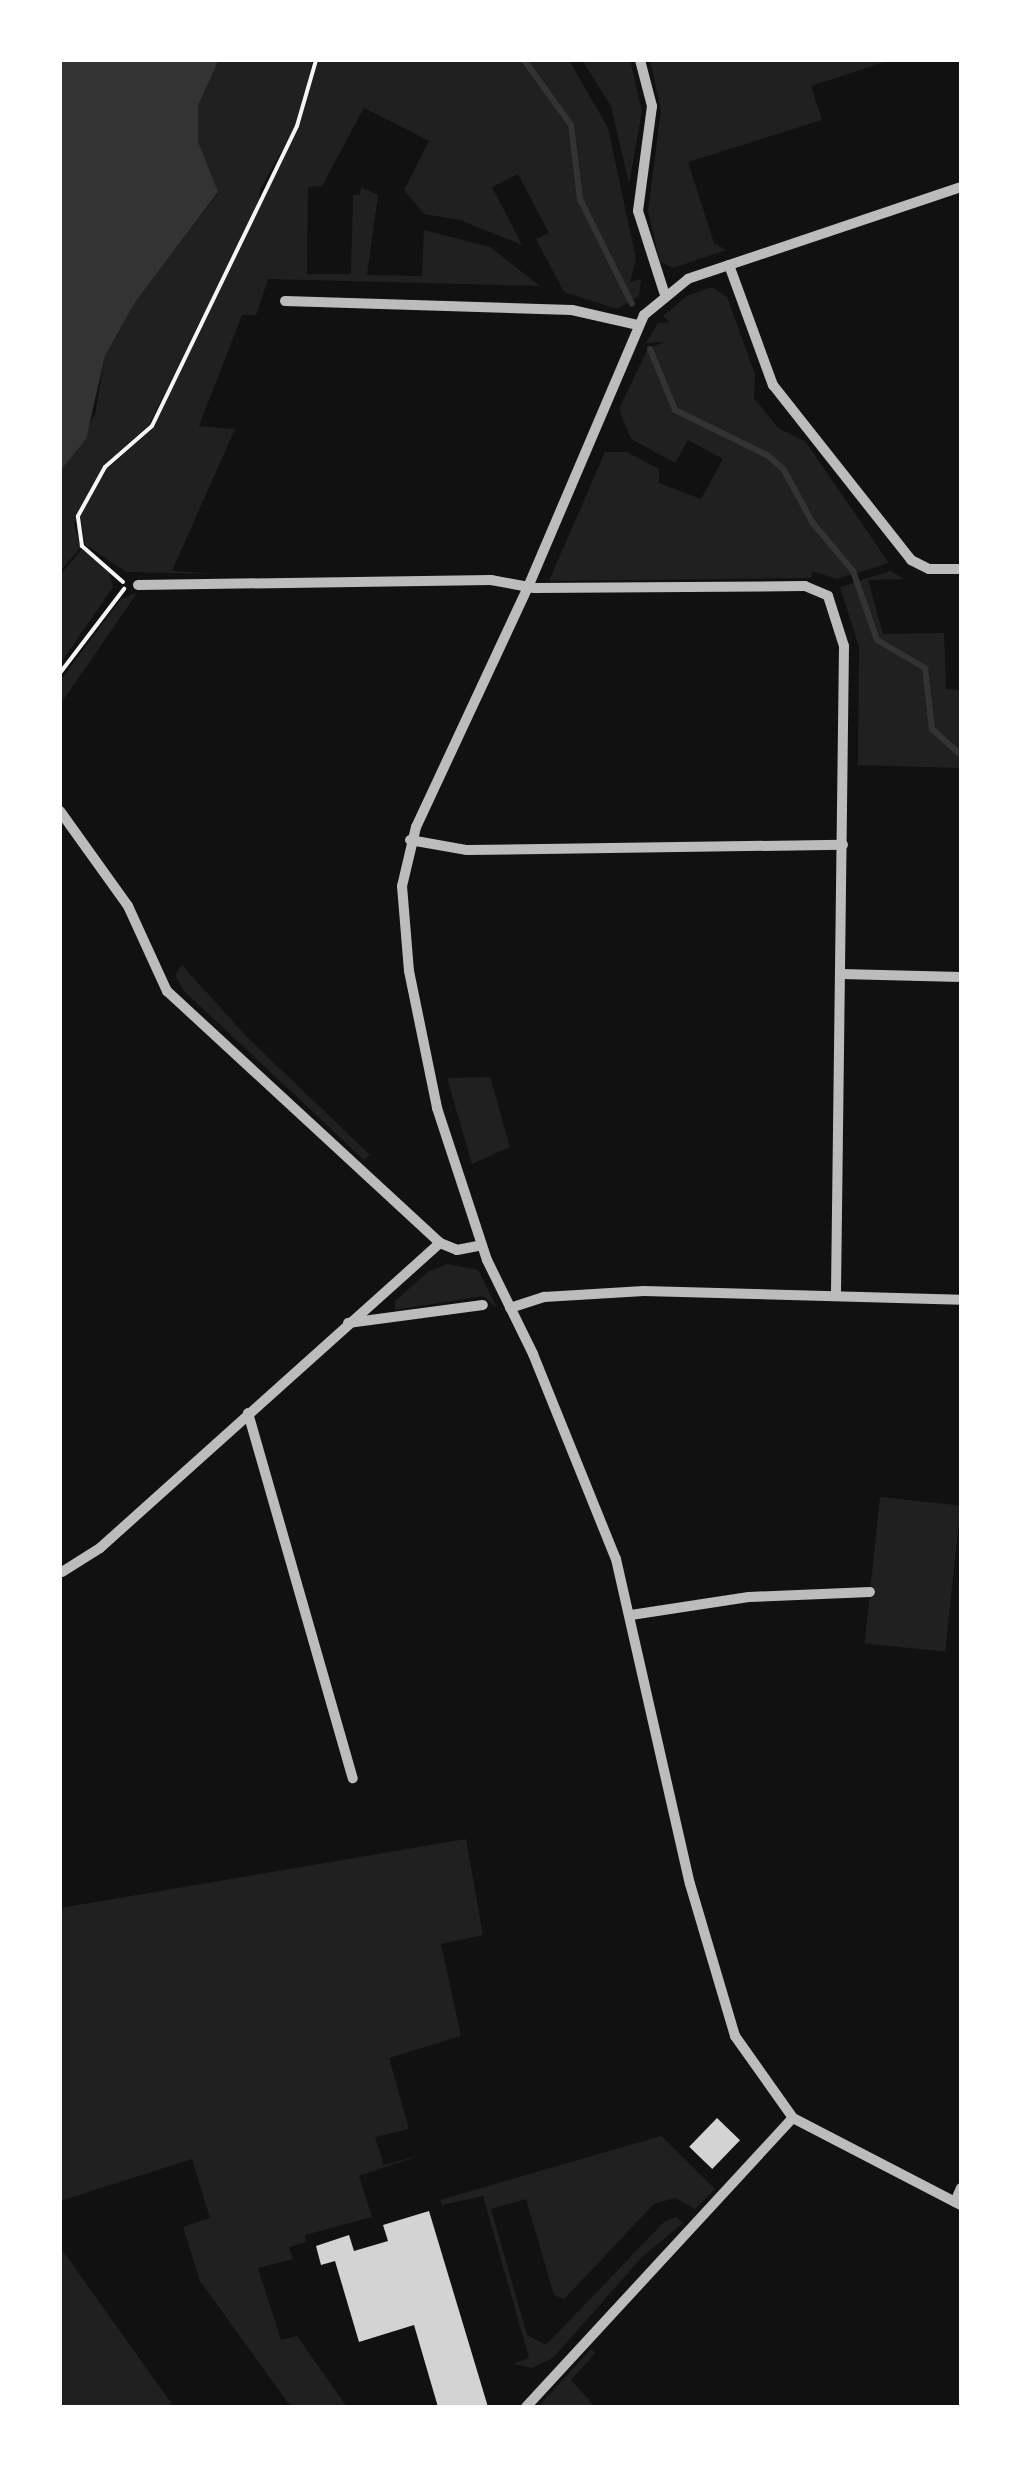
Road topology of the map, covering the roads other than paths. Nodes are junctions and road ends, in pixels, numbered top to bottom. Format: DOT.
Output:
graph roads {
  1 [pos="640,60"];
  2 [pos="961,188"];
  3 [pos="730,265"];
  4 [pos="664,292"];
  5 [pos="285,301"];
  6 [pos="638,325"];
  7 [pos="961,569"];
  8 [pos="132,586"];
  9 [pos="528,588"];
  10 [pos="60,812"];
  11 [pos="410,840"];
  12 [pos="843,846"];
  13 [pos="842,974"];
  14 [pos="961,977"];
  15 [pos="440,1243"];
  16 [pos="482,1245"];
  17 [pos="836,1294"];
  18 [pos="961,1300"];
  19 [pos="483,1305"];
  20 [pos="510,1308"];
  21 [pos="347,1323"];
  22 [pos="248,1413"];
  23 [pos="62,1572"];
  24 [pos="870,1592"];
  25 [pos="631,1615"];
  26 [pos="353,1778"];
  27 [pos="792,2118"];
  28 [pos="961,2188"];
  29 [pos="958,2204"];
  30 [pos="526,2407"];
  1 -- 4 [label="street"];
  2 -- 3 [label="street"];
  3 -- 4 [label="street"];
  3 -- 7 [label="street"];
  4 -- 6 [label="street"];
  5 -- 6 [label="street"];
  6 -- 9 [label="street"];
  8 -- 9 [label="street"];
  9 -- 11 [label="street"];
  9 -- 12 [label="street"];
  10 -- 15 [label="street"];
  11 -- 12 [label="street"];
  11 -- 16 [label="street"];
  12 -- 13 [label="street"];
  13 -- 14 [label="street"];
  13 -- 17 [label="street"];
  15 -- 16 [label="street"];
  15 -- 21 [label="street"];
  16 -- 20 [label="street"];
  17 -- 18 [label="street"];
  17 -- 20 [label="street"];
  19 -- 21 [label="street"];
  20 -- 25 [label="street"];
  21 -- 22 [label="street"];
  22 -- 23 [label="street"];
  22 -- 26 [label="street"];
  24 -- 25 [label="street"];
  25 -- 27 [label="street"];
  27 -- 29 [label="street"];
  27 -- 30 [label="street"];
  28 -- 29 [label="street"];
}
